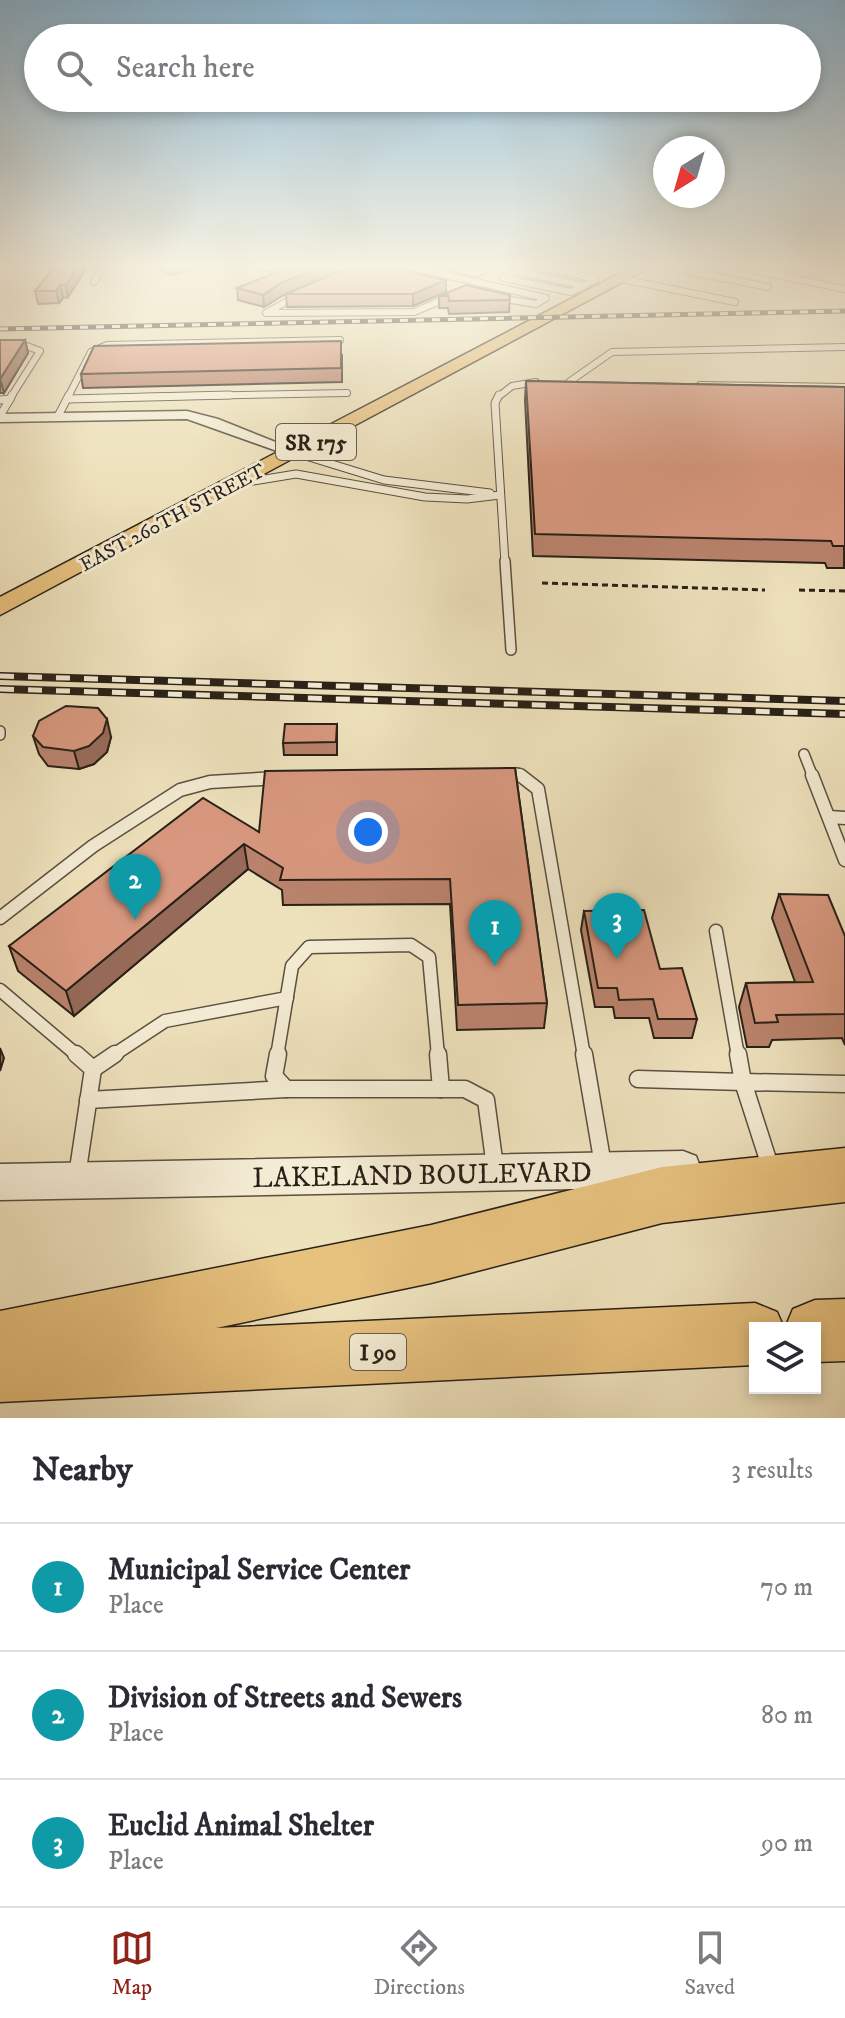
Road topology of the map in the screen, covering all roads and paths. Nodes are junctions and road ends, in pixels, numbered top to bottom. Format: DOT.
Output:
graph roads {
  1 [pos="517,335"];
  2 [pos="340,340"];
  3 [pos="0,347"];
  4 [pos="845,347"];
  5 [pos="569,382"];
  6 [pos="584,383"];
  7 [pos="692,384"];
  8 [pos="845,387"];
  9 [pos="347,393"];
  10 [pos="10,399"];
  11 [pos="67,399"];
  12 [pos="0,400"];
  13 [pos="58,416"];
  14 [pos="0,417"];
  15 [pos="296,453"];
  16 [pos="345,483"];
  17 [pos="235,484"];
  18 [pos="500,495"];
  19 [pos="542,583"];
  20 [pos="765,590"];
  21 [pos="799,590"];
  22 [pos="845,591"];
  23 [pos="0,607"];
  24 [pos="511,650"];
  25 [pos="804,754"];
  26 [pos="486,773"];
  27 [pos="286,778"];
  28 [pos="829,817"];
  29 [pos="845,818"];
  30 [pos="845,860"];
  31 [pos="0,918"];
  32 [pos="716,931"];
  33 [pos="0,990"];
  34 [pos="287,998"];
  35 [pos="93,1069"];
  36 [pos="638,1079"];
  37 [pos="743,1082"];
  38 [pos="845,1084"];
  39 [pos="286,1089"];
  40 [pos="441,1089"];
  41 [pos="88,1100"];
  42 [pos="845,1167"];
  43 [pos="771,1168"];
  44 [pos="604,1171"];
  45 [pos="495,1173"];
  46 [pos="845,1175"];
  47 [pos="77,1180"];
  48 [pos="0,1182"];
  49 [pos="845,1330"];
  50 [pos="821,1331"];
  51 [pos="749,1334"];
  52 [pos="0,1342"];
  53 [pos="0,1370"];
  1 -- 15 [label="main road, EAST 260TH STREET / SR 175"];
  2 -- 11 [label="lane"];
  3 -- 10 [label="lane"];
  4 -- 5 [label="lane"];
  5 -- 6 [label="lane"];
  5 -- 18 [label="lane"];
  7 -- 8 [label="lane"];
  9 -- 11 [label="lane"];
  10 -- 12 [label="lane"];
  10 -- 14 [label="lane"];
  11 -- 13 [label="lane"];
  13 -- 14 [label="street"];
  13 -- 15 [label="street"];
  15 -- 16 [label="lane"];
  15 -- 17 [label="main road, EAST 260TH STREET / SR 175"];
  15 -- 18 [label="lane"];
  16 -- 17 [label="lane"];
  16 -- 18 [label="lane"];
  17 -- 23 [label="main road, EAST 260TH STREET / SR 175"];
  18 -- 24 [label="lane"];
  19 -- 20 [label="path"];
  21 -- 22 [label="path"];
  25 -- 28 [label="lane"];
  26 -- 44 [label="lane"];
  27 -- 31 [label="lane"];
  28 -- 29 [label="lane"];
  28 -- 30 [label="lane"];
  32 -- 37 [label="lane"];
  33 -- 35 [label="lane"];
  34 -- 35 [label="lane"];
  34 -- 39 [label="lane"];
  34 -- 40 [label="lane"];
  35 -- 41 [label="lane"];
  36 -- 37 [label="lane"];
  37 -- 38 [label="lane"];
  37 -- 43 [label="lane"];
  39 -- 40 [label="lane"];
  39 -- 41 [label="lane"];
  40 -- 45 [label="lane"];
  41 -- 47 [label="lane"];
  42 -- 43 [label="street, LAKELAND BOULEVARD"];
  43 -- 44 [label="street, LAKELAND BOULEVARD"];
  44 -- 45 [label="street, LAKELAND BOULEVARD"];
  45 -- 47 [label="street, LAKELAND BOULEVARD"];
  46 -- 52 [label="highway"];
  47 -- 48 [label="street, LAKELAND BOULEVARD"];
  49 -- 50 [label="highway"];
  51 -- 53 [label="highway, I 90"];
}
